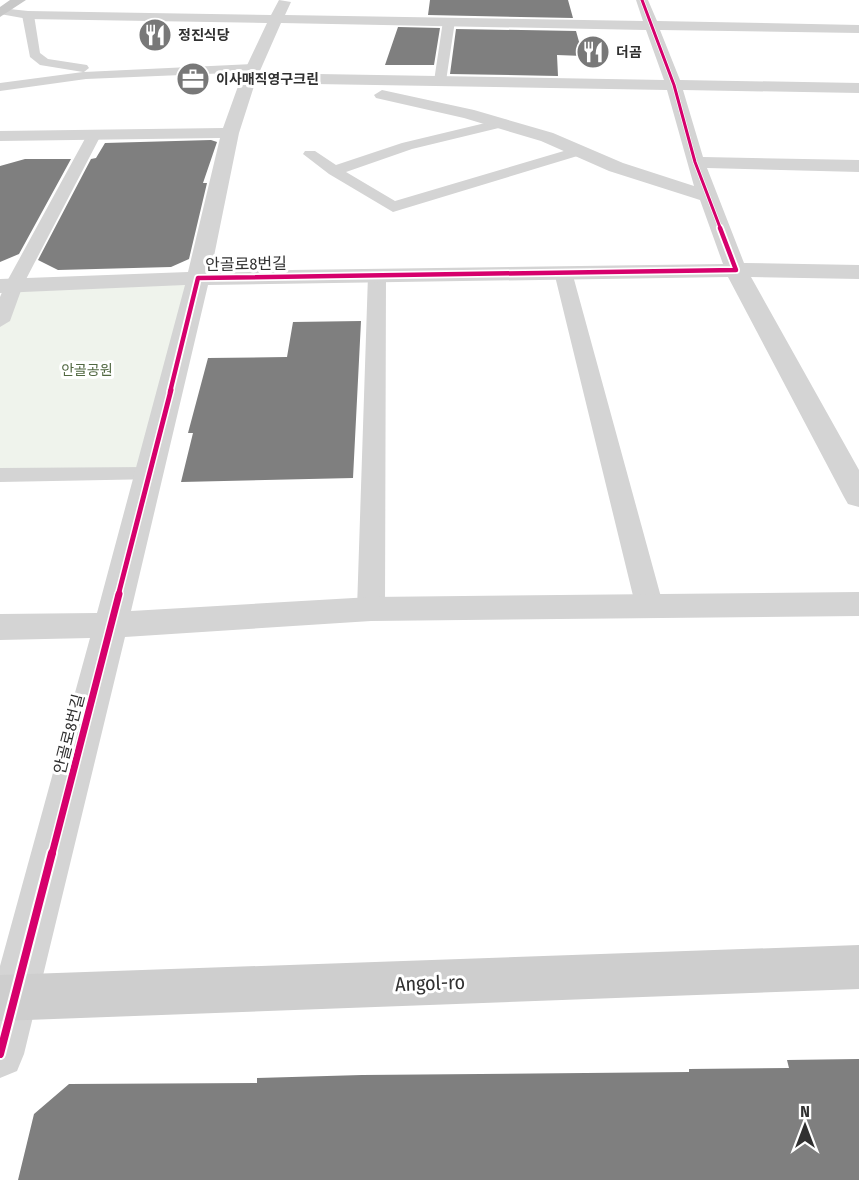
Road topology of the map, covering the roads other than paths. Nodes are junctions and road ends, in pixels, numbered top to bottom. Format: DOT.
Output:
graph roads {
  1 [pos="19,0"];
  2 [pos="285,0"];
  3 [pos="2,12"];
  4 [pos="646,12"];
  5 [pos="28,15"];
  6 [pos="275,18"];
  7 [pos="449,21"];
  8 [pos="859,29"];
  9 [pos="251,73"];
  10 [pos="105,74"];
  11 [pos="326,80"];
  12 [pos="440,81"];
  13 [pos="674,85"];
  14 [pos="0,87"];
  15 [pos="859,88"];
  16 [pos="502,123"];
  17 [pos="230,134"];
  18 [pos="94,135"];
  19 [pos="0,136"];
  20 [pos="579,151"];
  21 [pos="310,154"];
  22 [pos="695,162"];
  23 [pos="859,166"];
  24 [pos="334,171"];
  25 [pos="707,196"];
  26 [pos="736,270"];
  27 [pos="859,272"];
  28 [pos="563,273"];
  29 [pos="377,274"];
  30 [pos="198,278"];
  31 [pos="7,285"];
  32 [pos="0,321"];
  33 [pos="150,474"];
  34 [pos="0,475"];
  35 [pos="859,497"];
  36 [pos="859,604"];
  37 [pos="650,608"];
  38 [pos="371,609"];
  39 [pos="110,625"];
  40 [pos="0,627"];
  41 [pos="859,967"];
  42 [pos="8,998"];
  43 [pos="0,1054"];
  1 -- 3 [label="main road"];
  2 -- 6 [label="street"];
  3 -- 5 [label="street"];
  4 -- 7 [label="street"];
  4 -- 8 [label="street"];
  4 -- 13 [label="street"];
  5 -- 6 [label="street"];
  5 -- 10 [label="lane"];
  6 -- 7 [label="street"];
  6 -- 9 [label="street"];
  7 -- 12 [label="lane"];
  9 -- 10 [label="lane"];
  9 -- 11 [label="street"];
  9 -- 17 [label="street"];
  10 -- 14 [label="lane"];
  11 -- 12 [label="street"];
  11 -- 16 [label="street"];
  12 -- 13 [label="street"];
  13 -- 15 [label="street"];
  13 -- 22 [label="street"];
  16 -- 20 [label="street"];
  16 -- 24 [label="lane"];
  17 -- 18 [label="street"];
  17 -- 30 [label="street"];
  18 -- 19 [label="street"];
  18 -- 31 [label="lane"];
  20 -- 24 [label="lane"];
  20 -- 25 [label="street"];
  21 -- 24 [label="lane"];
  22 -- 23 [label="street"];
  22 -- 25 [label="street"];
  25 -- 26 [label="street"];
  26 -- 27 [label="street, 안골로8번길"];
  26 -- 28 [label="street, 안골로8번길"];
  26 -- 35 [label="street"];
  28 -- 29 [label="street, 안골로8번길"];
  28 -- 37 [label="lane"];
  29 -- 30 [label="street, 안골로8번길"];
  29 -- 38 [label="lane"];
  30 -- 31 [label="street"];
  30 -- 33 [label="street, 안골로8번길"];
  31 -- 32 [label="lane"];
  33 -- 34 [label="lane"];
  33 -- 39 [label="street, 안골로8번길"];
  36 -- 37 [label="street"];
  37 -- 38 [label="street"];
  38 -- 39 [label="street"];
  39 -- 40 [label="street"];
  39 -- 42 [label="street, 안골로8번길"];
  41 -- 42 [label="street, Angol-ro"];
  42 -- 43 [label="street, 안골로8번길"];
}
